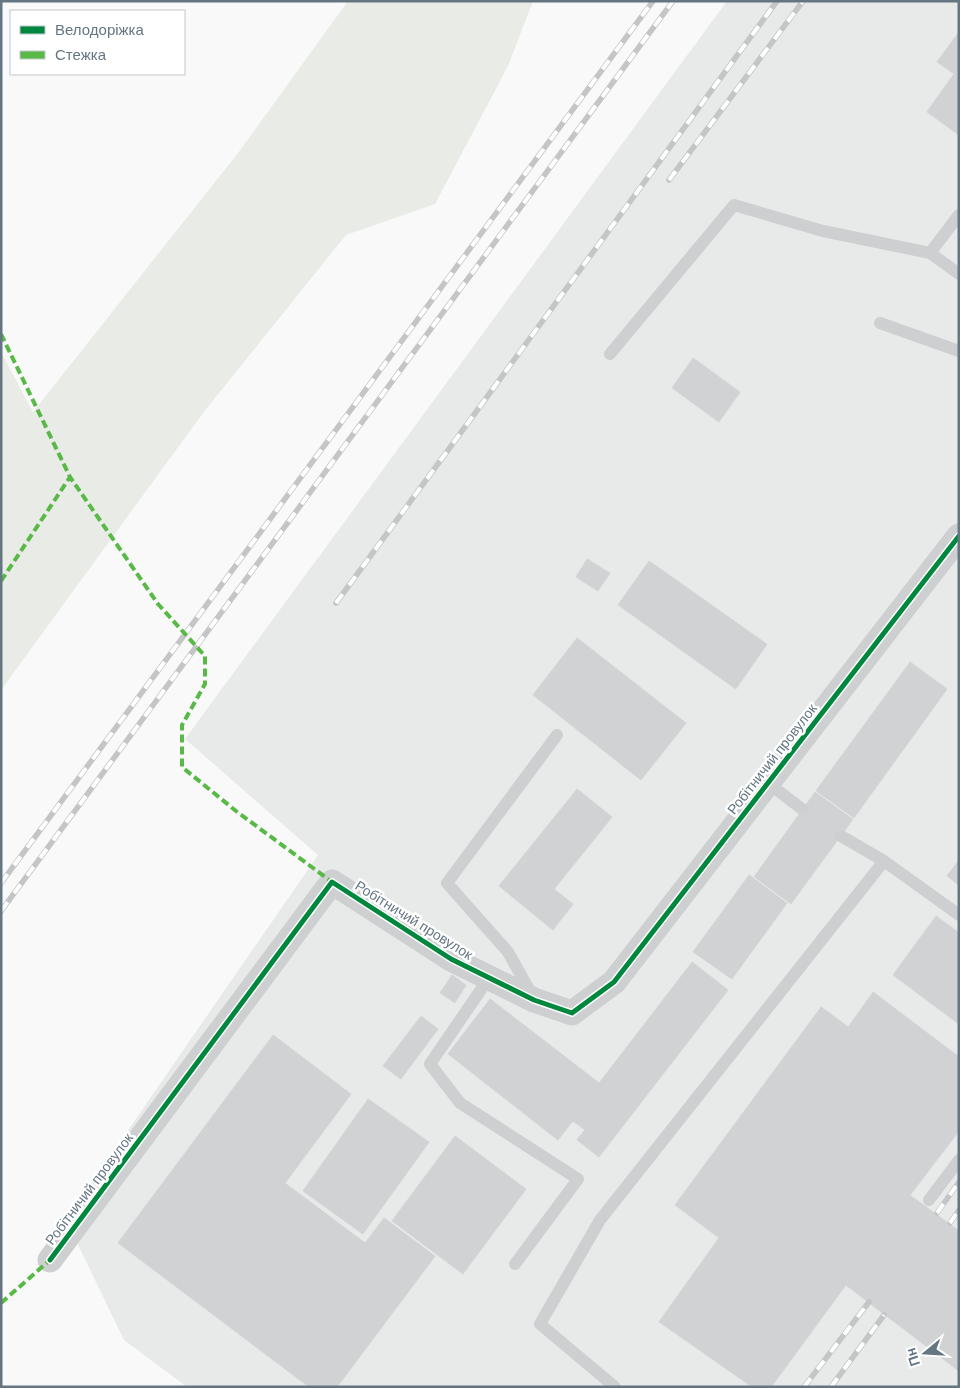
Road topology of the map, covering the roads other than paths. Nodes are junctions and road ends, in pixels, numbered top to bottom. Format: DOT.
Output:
graph roads {
  1 [pos="959,215"];
  2 [pos="930,253"];
  3 [pos="959,274"];
  4 [pos="880,323"];
  5 [pos="959,351"];
  6 [pos="610,354"];
  7 [pos="959,536"];
  8 [pos="557,735"];
  9 [pos="768,783"];
  10 [pos="802,809"];
  11 [pos="841,836"];
  12 [pos="884,861"];
  13 [pos="959,915"];
  14 [pos="489,978"];
  15 [pos="534,1000"];
  16 [pos="959,1160"];
  17 [pos="929,1200"];
  18 [pos="50,1260"];
  19 [pos="515,1264"];
  20 [pos="615,1387"];
  1 -- 2 [label="lane"];
  2 -- 3 [label="lane"];
  2 -- 6 [label="lane"];
  4 -- 5 [label="lane"];
  7 -- 9 [label="street, Робітничий провулок"];
  8 -- 15 [label="lane"];
  9 -- 10 [label="lane"];
  9 -- 15 [label="street, Робітничий провулок"];
  11 -- 12 [label="lane"];
  12 -- 13 [label="lane"];
  12 -- 20 [label="lane"];
  14 -- 15 [label="street, Робітничий провулок"];
  14 -- 18 [label="street, Робітничий провулок"];
  14 -- 19 [label="lane"];
  16 -- 17 [label="lane"];
}
